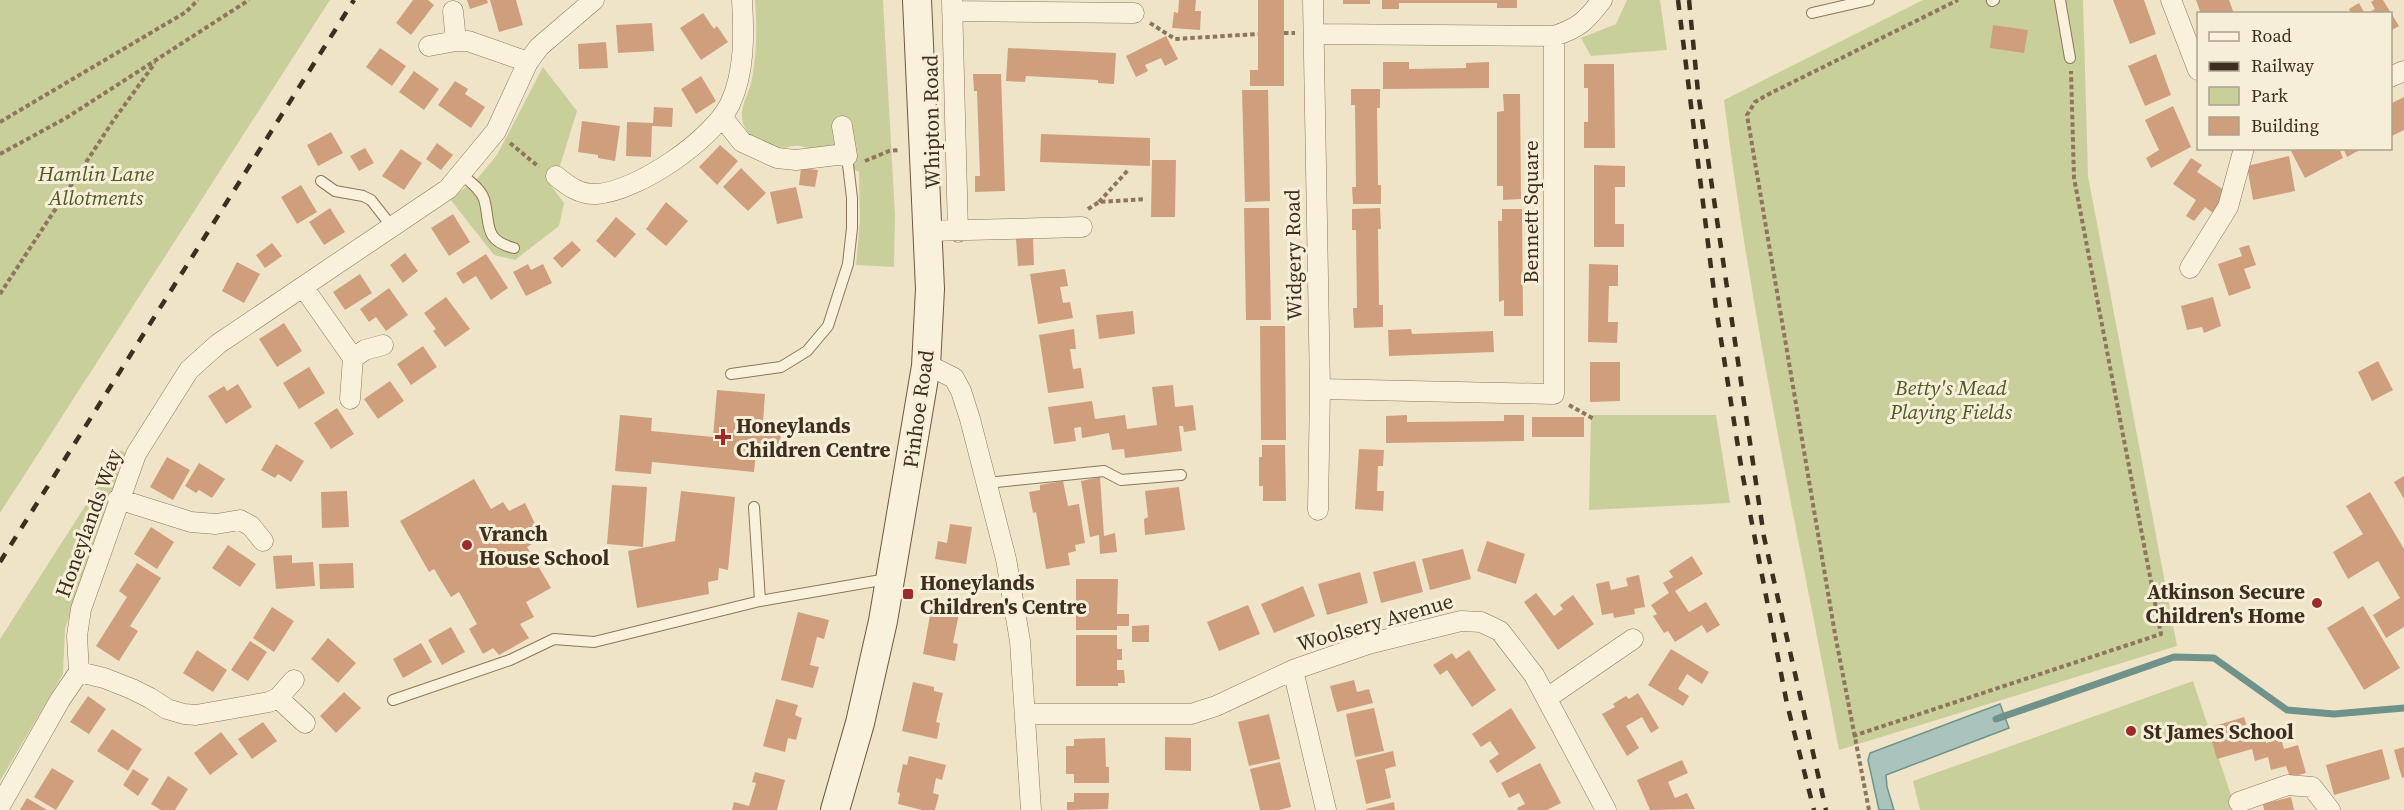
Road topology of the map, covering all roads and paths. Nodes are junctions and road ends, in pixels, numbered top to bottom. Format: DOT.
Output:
graph roads {
  1 [pos="198,0"];
  2 [pos="249,0"];
  3 [pos="594,0"];
  4 [pos="742,0"];
  5 [pos="917,0"];
  6 [pos="1313,0"];
  7 [pos="1602,0"];
  8 [pos="1869,0"];
  9 [pos="1958,0"];
  10 [pos="2060,0"];
  11 [pos="2171,0"];
  12 [pos="952,5"];
  13 [pos="453,11"];
  14 [pos="1134,13"];
  15 [pos="1812,13"];
  16 [pos="1258,34"];
  17 [pos="1314,34"];
  18 [pos="1554,36"];
  19 [pos="456,41"];
  20 [pos="429,46"];
  21 [pos="2070,58"];
  22 [pos="157,60"];
  23 [pos="528,62"];
  24 [pos="2197,65"];
  25 [pos="722,117"];
  26 [pos="0,122"];
  27 [pos="842,126"];
  28 [pos="496,131"];
  29 [pos="924,149"];
  30 [pos="2243,150"];
  31 [pos="0,154"];
  32 [pos="847,156"];
  33 [pos="1129,169"];
  34 [pos="461,174"];
  35 [pos="556,176"];
  36 [pos="321,181"];
  37 [pos="1146,199"];
  38 [pos="1099,202"];
  39 [pos="1082,227"];
  40 [pos="393,228"];
  41 [pos="928,231"];
  42 [pos="958,232"];
  43 [pos="514,248"];
  44 [pos="2190,268"];
  45 [pos="304,288"];
  46 [pos="0,294"];
  47 [pos="383,345"];
  48 [pos="353,358"];
  49 [pos="926,366"];
  50 [pos="731,374"];
  51 [pos="1320,389"];
  52 [pos="1554,394"];
  53 [pos="350,399"];
  54 [pos="1594,419"];
  55 [pos="1181,475"];
  56 [pos="987,483"];
  57 [pos="118,499"];
  58 [pos="754,507"];
  59 [pos="1318,510"];
  60 [pos="263,542"];
  61 [pos="892,578"];
  62 [pos="760,601"];
  63 [pos="1634,639"];
  64 [pos="1293,670"];
  65 [pos="79,672"];
  66 [pos="294,680"];
  67 [pos="278,698"];
  68 [pos="1547,698"];
  69 [pos="393,700"];
  70 [pos="1026,714"];
  71 [pos="305,723"];
  72 [pos="1853,736"];
  73 [pos="2239,802"];
  74 [pos="0,806"];
  75 [pos="835,810"];
  76 [pos="1031,810"];
  77 [pos="1326,810"];
  78 [pos="1606,810"];
  79 [pos="1869,810"];
  80 [pos="2330,810"];
  1 -- 26 [label="path"];
  2 -- 22 [label="path"];
  3 -- 23 [label="street, Honeylands Way"];
  4 -- 25 [label="street"];
  5 -- 29 [label="main road, Pinhoe Road"];
  6 -- 17 [label="street, Widgery Road"];
  7 -- 18 [label="street"];
  8 -- 15 [label="lane"];
  9 -- 72 [label="path"];
  10 -- 21 [label="lane"];
  11 -- 24 [label="street"];
  12 -- 14 [label="street, Whipton Road"];
  12 -- 42 [label="street, Whipton Road"];
  13 -- 19 [label="street"];
  14 -- 16 [label="path"];
  17 -- 18 [label="street"];
  17 -- 51 [label="street, Widgery Road"];
  18 -- 52 [label="street, Bennett Square"];
  19 -- 20 [label="street"];
  19 -- 23 [label="street"];
  21 -- 72 [label="path"];
  22 -- 31 [label="path"];
  22 -- 46 [label="path"];
  23 -- 28 [label="street, Honeylands Way"];
  25 -- 32 [label="street"];
  25 -- 35 [label="street"];
  27 -- 32 [label="street"];
  28 -- 34 [label="street, Honeylands Way"];
  28 -- 35 [label="path"];
  29 -- 32 [label="path"];
  29 -- 41 [label="main road, Pinhoe Road"];
  30 -- 44 [label="street"];
  32 -- 50 [label="lane"];
  33 -- 38 [label="path"];
  34 -- 40 [label="street, Honeylands Way"];
  34 -- 43 [label="lane"];
  36 -- 40 [label="lane"];
  37 -- 38 [label="path"];
  38 -- 39 [label="path"];
  39 -- 42 [label="street"];
  40 -- 45 [label="street, Honeylands Way"];
  41 -- 42 [label="street"];
  41 -- 49 [label="main road, Pinhoe Road"];
  45 -- 48 [label="street"];
  45 -- 57 [label="street, Honeylands Way"];
  47 -- 48 [label="street"];
  48 -- 53 [label="street"];
  49 -- 56 [label="street"];
  49 -- 61 [label="main road, Pinhoe Road"];
  51 -- 52 [label="street"];
  51 -- 59 [label="street, Widgery Road"];
  52 -- 54 [label="path"];
  55 -- 56 [label="lane"];
  56 -- 70 [label="street"];
  57 -- 60 [label="street"];
  57 -- 65 [label="street, Honeylands Way"];
  58 -- 62 [label="lane"];
  61 -- 62 [label="lane"];
  61 -- 75 [label="main road, Pinhoe Road"];
  62 -- 69 [label="lane"];
  63 -- 68 [label="street"];
  64 -- 68 [label="street, Woolsery Avenue"];
  64 -- 70 [label="street, Woolsery Avenue"];
  64 -- 77 [label="street"];
  65 -- 67 [label="street"];
  65 -- 74 [label="street"];
  66 -- 67 [label="street"];
  67 -- 71 [label="street"];
  68 -- 78 [label="street, Woolsery Avenue"];
  70 -- 76 [label="street"];
  72 -- 79 [label="path"];
  73 -- 80 [label="street"];
}
